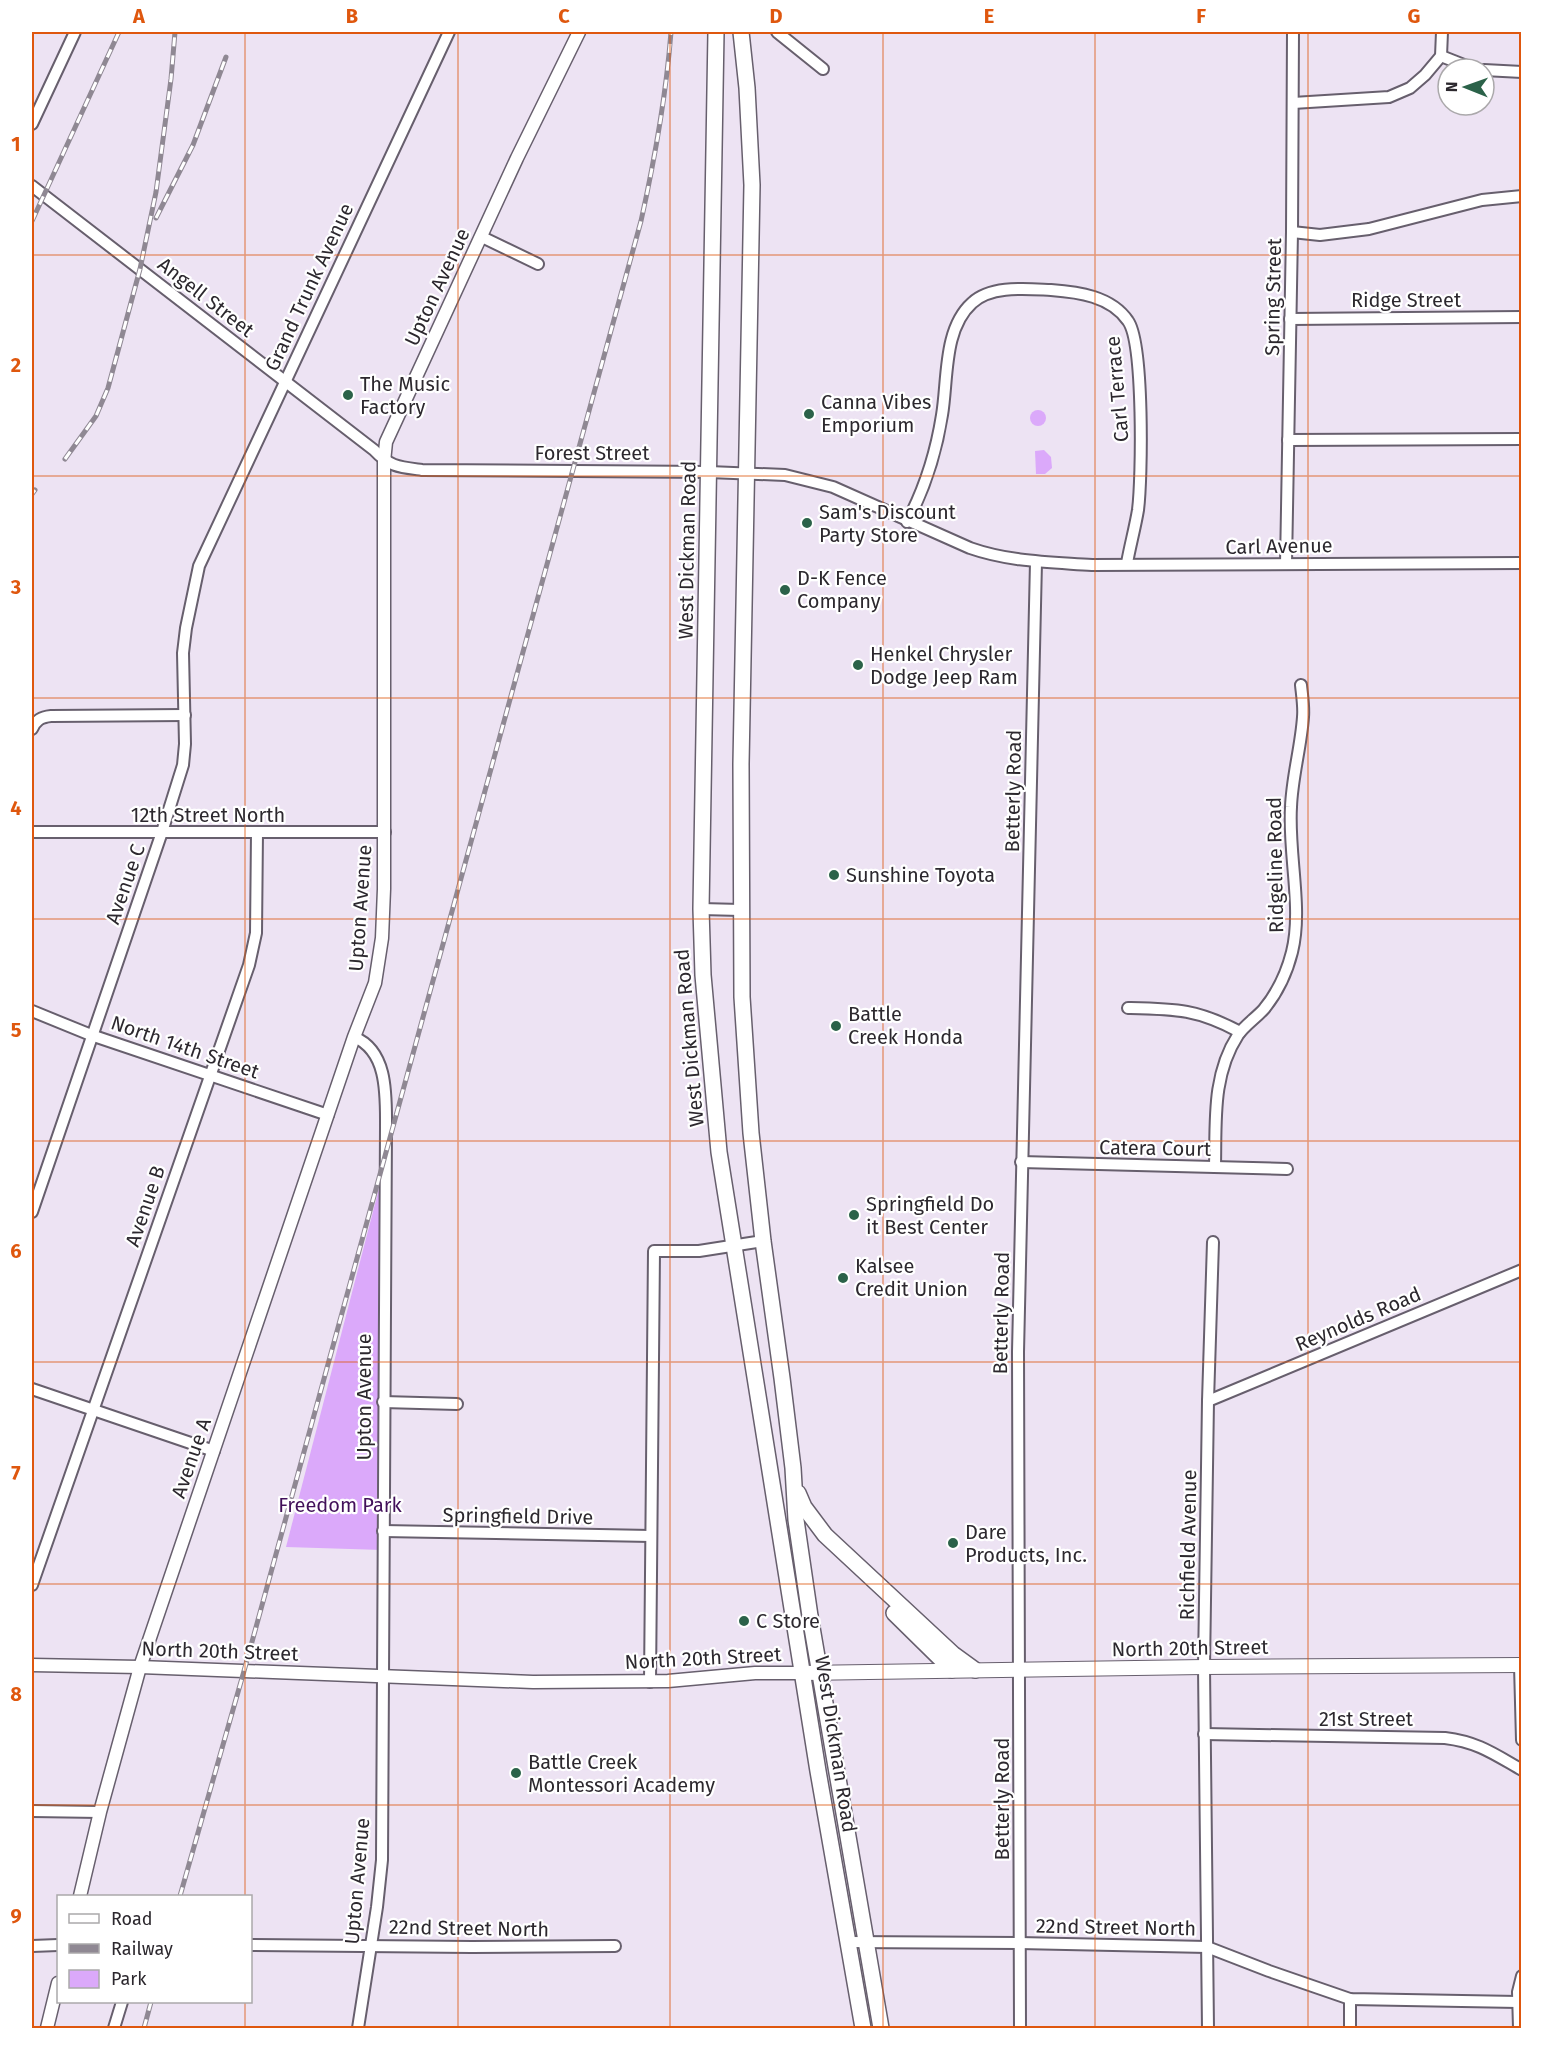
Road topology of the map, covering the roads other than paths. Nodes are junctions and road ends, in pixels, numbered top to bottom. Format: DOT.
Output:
graph roads {
  1 [pos="75,32"];
  2 [pos="450,32"];
  3 [pos="579,32"];
  4 [pos="716,32"];
  5 [pos="741,32"];
  6 [pos="777,32"];
  7 [pos="1293,32"];
  8 [pos="1442,32"];
  9 [pos="1441,56"];
  10 [pos="823,69"];
  11 [pos="1496,71"];
  12 [pos="1521,72"];
  13 [pos="1293,104"];
  14 [pos="32,124"];
  15 [pos="32,186"];
  16 [pos="1521,196"];
  17 [pos="1292,232"];
  18 [pos="482,237"];
  19 [pos="538,264"];
  20 [pos="1521,317"];
  21 [pos="1290,319"];
  22 [pos="285,381"];
  23 [pos="1521,439"];
  24 [pos="1288,440"];
  25 [pos="384,462"];
  26 [pos="709,472"];
  27 [pos="745,473"];
  28 [pos="907,522"];
  29 [pos="203,558"];
  30 [pos="1036,562"];
  31 [pos="1127,563"];
  32 [pos="1521,563"];
  33 [pos="1286,564"];
  34 [pos="1301,685"];
  35 [pos="185,716"];
  36 [pos="32,728"];
  37 [pos="32,832"];
  38 [pos="162,832"];
  39 [pos="257,832"];
  40 [pos="385,832"];
  41 [pos="701,909"];
  42 [pos="741,910"];
  43 [pos="1128,1008"];
  44 [pos="32,1011"];
  45 [pos="1240,1032"];
  46 [pos="91,1035"];
  47 [pos="354,1037"];
  48 [pos="210,1074"];
  49 [pos="328,1115"];
  50 [pos="1021,1162"];
  51 [pos="1215,1167"];
  52 [pos="1287,1169"];
  53 [pos="32,1212"];
  54 [pos="763,1241"];
  55 [pos="1213,1242"];
  56 [pos="733,1244"];
  57 [pos="1521,1270"];
  58 [pos="32,1389"];
  59 [pos="1208,1401"];
  60 [pos="383,1402"];
  61 [pos="457,1404"];
  62 [pos="94,1411"];
  63 [pos="214,1451"];
  64 [pos="794,1484"];
  65 [pos="774,1496"];
  66 [pos="796,1520"];
  67 [pos="383,1532"];
  68 [pos="651,1536"];
  69 [pos="32,1585"];
  70 [pos="32,1665"];
  71 [pos="1521,1665"];
  72 [pos="1204,1666"];
  73 [pos="140,1667"];
  74 [pos="1020,1669"];
  75 [pos="951,1670"];
  76 [pos="975,1670"];
  77 [pos="820,1672"];
  78 [pos="803,1673"];
  79 [pos="383,1677"];
  80 [pos="650,1682"];
  81 [pos="1204,1734"];
  82 [pos="1521,1740"];
  83 [pos="1521,1770"];
  84 [pos="32,1811"];
  85 [pos="100,1812"];
  86 [pos="80,1895"];
  87 [pos="848,1942"];
  88 [pos="867,1943"];
  89 [pos="1019,1943"];
  90 [pos="57,1945"];
  91 [pos="252,1945"];
  92 [pos="372,1945"];
  93 [pos="32,1946"];
  94 [pos="615,1946"];
  95 [pos="1207,1947"];
  96 [pos="1521,1976"];
  97 [pos="57,1987"];
  98 [pos="1350,1999"];
  99 [pos="1518,2002"];
  100 [pos="121,2003"];
  101 [pos="47,2028"];
  102 [pos="114,2028"];
  103 [pos="358,2028"];
  104 [pos="863,2028"];
  105 [pos="881,2028"];
  106 [pos="1020,2028"];
  107 [pos="1208,2028"];
  108 [pos="1350,2028"];
  109 [pos="1519,2028"];
  1 -- 14 [label="street"];
  2 -- 22 [label="street, Grand Trunk Avenue"];
  3 -- 18 [label="street, Upton Avenue"];
  4 -- 26 [label="main road, West Dickman Road"];
  5 -- 27 [label="main road, West Dickman Road"];
  6 -- 10 [label="street"];
  7 -- 13 [label="street, Spring Street"];
  8 -- 9 [label="street"];
  9 -- 13 [label="street"];
  11 -- 12 [label="street"];
  13 -- 17 [label="street, Spring Street"];
  15 -- 22 [label="street, Angell Street"];
  16 -- 17 [label="street"];
  17 -- 21 [label="street, Spring Street"];
  18 -- 19 [label="street"];
  18 -- 25 [label="street, Upton Avenue"];
  20 -- 21 [label="street, Ridge Street"];
  21 -- 24 [label="street, Spring Street"];
  22 -- 25 [label="street, Angell Street"];
  22 -- 29 [label="street, Grand Trunk Avenue"];
  23 -- 24 [label="street"];
  24 -- 33 [label="street, Spring Street"];
  25 -- 26 [label="street, Forest Street"];
  25 -- 40 [label="street, Upton Avenue"];
  26 -- 27 [label="street, Forest Street"];
  26 -- 41 [label="main road, West Dickman Road"];
  27 -- 28 [label="street, Forest Street"];
  27 -- 42 [label="main road, West Dickman Road"];
  28 -- 30 [label="street, Forest Street"];
  28 -- 31 [label="street, Carl Terrace"];
  29 -- 35 [label="street, Avenue C"];
  30 -- 31 [label="street, Carl Avenue"];
  30 -- 50 [label="street, Betterly Road"];
  31 -- 33 [label="street, Carl Avenue"];
  32 -- 33 [label="street, Carl Avenue"];
  34 -- 45 [label="street, Ridgeline Road"];
  35 -- 36 [label="street"];
  35 -- 38 [label="street, Avenue C"];
  37 -- 38 [label="street, 12th Street North"];
  38 -- 39 [label="street, 12th Street North"];
  38 -- 46 [label="street, Avenue C"];
  39 -- 40 [label="street, 12th Street North"];
  39 -- 48 [label="street, Avenue B"];
  40 -- 47 [label="street, Upton Avenue"];
  41 -- 42 [label="street"];
  41 -- 56 [label="main road, West Dickman Road"];
  42 -- 54 [label="main road, West Dickman Road"];
  43 -- 45 [label="street"];
  44 -- 46 [label="street, North 14th Street"];
  45 -- 51 [label="street, Ridgeline Road"];
  46 -- 48 [label="street, North 14th Street"];
  46 -- 53 [label="street, Avenue C"];
  47 -- 49 [label="street, Avenue A"];
  47 -- 60 [label="street, Upton Avenue"];
  48 -- 49 [label="street, North 14th Street"];
  48 -- 62 [label="street, Avenue B"];
  49 -- 63 [label="street, Avenue A"];
  50 -- 51 [label="street, Catera Court"];
  50 -- 74 [label="street, Betterly Road"];
  51 -- 52 [label="street, Catera Court"];
  54 -- 56 [label="street"];
  54 -- 64 [label="main road, West Dickman Road"];
  55 -- 59 [label="street, Richfield Avenue"];
  56 -- 65 [label="main road, West Dickman Road"];
  56 -- 68 [label="street"];
  57 -- 59 [label="street, Reynolds Road"];
  58 -- 62 [label="street"];
  59 -- 72 [label="street, Richfield Avenue"];
  60 -- 61 [label="street"];
  60 -- 67 [label="street, Upton Avenue"];
  62 -- 63 [label="street"];
  62 -- 69 [label="street, Avenue B"];
  63 -- 73 [label="street, Avenue A"];
  64 -- 66 [label="main road, West Dickman Road"];
  64 -- 76 [label="main road"];
  65 -- 66 [label="main road"];
  65 -- 78 [label="main road, West Dickman Road"];
  66 -- 75 [label="main road"];
  66 -- 77 [label="main road, West Dickman Road"];
  67 -- 68 [label="street, Springfield Drive"];
  67 -- 79 [label="street, Upton Avenue"];
  68 -- 80 [label="street"];
  70 -- 73 [label="street, North 20th Street"];
  71 -- 72 [label="main road, North 20th Street"];
  71 -- 82 [label="street"];
  72 -- 74 [label="main road, North 20th Street"];
  72 -- 81 [label="street, Richfield Avenue"];
  73 -- 79 [label="street, North 20th Street"];
  73 -- 85 [label="street, Avenue A"];
  74 -- 76 [label="main road, North 20th Street"];
  74 -- 89 [label="street, Betterly Road"];
  75 -- 76 [label="main road, North 20th Street"];
  75 -- 77 [label="main road, North 20th Street"];
  77 -- 78 [label="main road, North 20th Street"];
  77 -- 88 [label="main road, West Dickman Road"];
  78 -- 80 [label="street, North 20th Street"];
  78 -- 87 [label="main road, West Dickman Road"];
  79 -- 80 [label="street, North 20th Street"];
  79 -- 92 [label="street, Upton Avenue"];
  81 -- 83 [label="street, 21st Street"];
  81 -- 95 [label="street, Richfield Avenue"];
  84 -- 85 [label="street"];
  85 -- 86 [label="street, Avenue A"];
  87 -- 88 [label="street, 22nd Street North"];
  87 -- 104 [label="main road, West Dickman Road"];
  88 -- 89 [label="street, 22nd Street North"];
  88 -- 105 [label="main road, West Dickman Road"];
  89 -- 95 [label="street, 22nd Street North"];
  89 -- 106 [label="street, Betterly Road"];
  90 -- 93 [label="street"];
  91 -- 92 [label="street, 22nd Street North"];
  92 -- 94 [label="street, 22nd Street North"];
  92 -- 103 [label="street, Upton Avenue"];
  95 -- 98 [label="street, 22nd Street North"];
  95 -- 107 [label="street, Richfield Avenue"];
  96 -- 99 [label="street"];
  97 -- 101 [label="street"];
  98 -- 99 [label="street, 22nd Street North"];
  98 -- 108 [label="street"];
  99 -- 109 [label="street"];
  100 -- 102 [label="street"];
}
